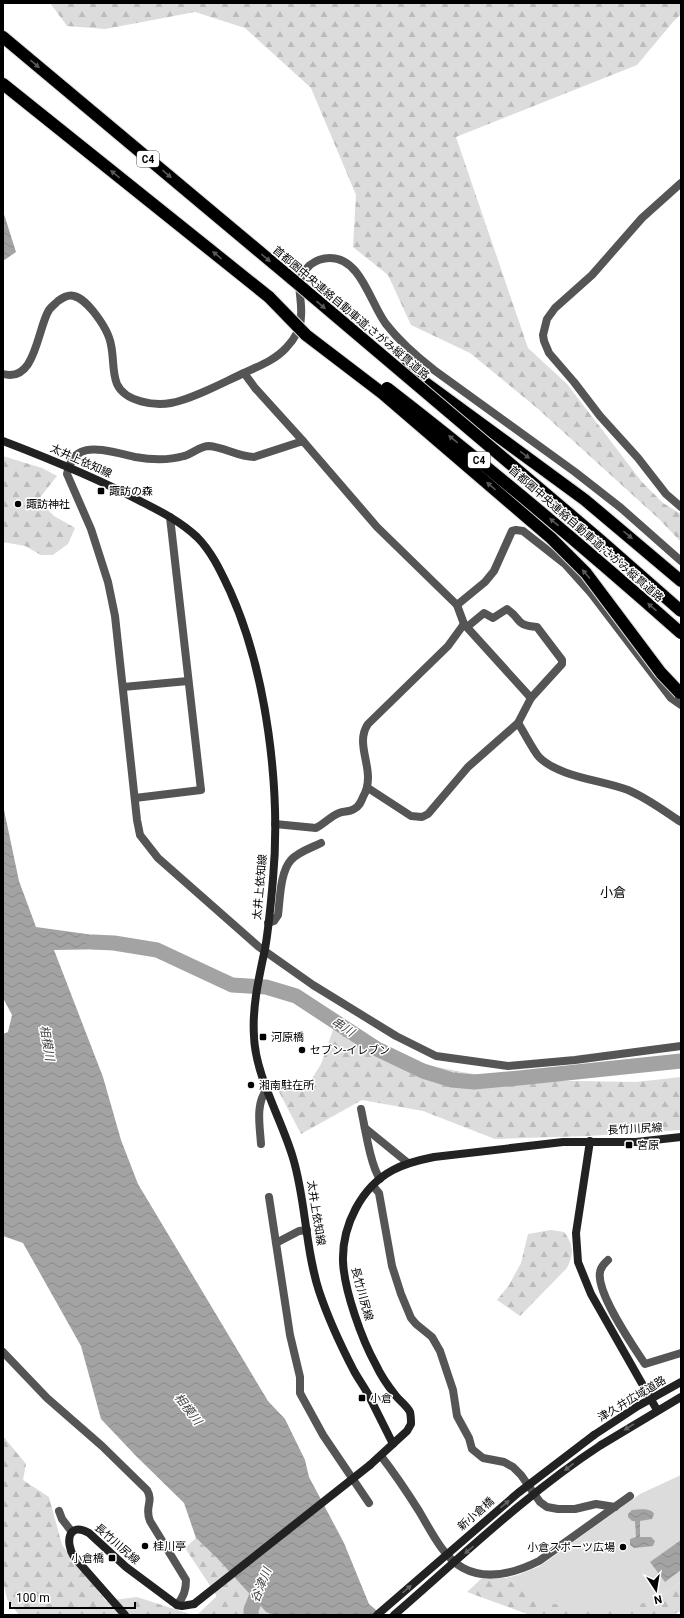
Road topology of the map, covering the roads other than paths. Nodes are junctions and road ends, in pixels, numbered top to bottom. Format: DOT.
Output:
graph roads {
  1 [pos="4,38"];
  2 [pos="3,84"];
  3 [pos="681,183"];
  4 [pos="269,297"];
  5 [pos="336,317"];
  6 [pos="244,373"];
  7 [pos="3,374"];
  8 [pos="3,441"];
  9 [pos="303,441"];
  10 [pos="69,467"];
  11 [pos="681,507"];
  12 [pos="170,517"];
  13 [pos="681,560"];
  14 [pos="681,581"];
  15 [pos="457,605"];
  16 [pos="681,611"];
  17 [pos="465,625"];
  18 [pos="681,633"];
  19 [pos="188,681"];
  20 [pos="123,687"];
  21 [pos="681,694"];
  22 [pos="531,698"];
  23 [pos="681,705"];
  24 [pos="518,723"];
  25 [pos="368,788"];
  26 [pos="135,798"];
  27 [pos="681,822"];
  28 [pos="275,824"];
  29 [pos="321,843"];
  30 [pos="268,923"];
  31 [pos="264,953"];
  32 [pos="681,1046"];
  33 [pos="267,1089"];
  34 [pos="361,1109"];
  35 [pos="365,1128"];
  36 [pos="681,1137"];
  37 [pos="590,1141"];
  38 [pos="261,1144"];
  39 [pos="408,1163"];
  40 [pos="380,1179"];
  41 [pos="373,1186"];
  42 [pos="269,1197"];
  43 [pos="307,1230"];
  44 [pos="276,1243"];
  45 [pos="608,1260"];
  46 [pos="618,1320"];
  47 [pos="608,1324"];
  48 [pos="681,1353"];
  49 [pos="5,1356"];
  50 [pos="681,1382"];
  51 [pos="681,1397"];
  52 [pos="651,1399"];
  53 [pos="658,1410"];
  54 [pos="594,1435"];
  55 [pos="393,1444"];
  56 [pos="601,1445"];
  57 [pos="381,1456"];
  58 [pos="630,1496"];
  59 [pos="369,1503"];
  60 [pos="615,1506"];
  61 [pos="59,1511"];
  62 [pos="72,1532"];
  63 [pos="452,1560"];
  64 [pos="442,1563"];
  65 [pos="177,1604"];
  66 [pos="125,1615"];
  67 [pos="378,1615"];
  68 [pos="394,1615"];
  1 -- 5 [label="highway, 首都圏中央連絡自動車道;さがみ縦貫道路 / C4, one-way, bridge"];
  4 -- 2 [label="highway, 首都圏中央連絡自動車道;さがみ縦貫道路 / C4, one-way"];
  3 -- 11 [label="street"];
  18 -- 4 [label="highway, 首都圏中央連絡自動車道;さがみ縦貫道路 / C4, one-way, bridge"];
  21 -- 4 [label="highway, one-way, bridge"];
  5 -- 14 [label="highway, one-way, bridge"];
  5 -- 16 [label="highway, 首都圏中央連絡自動車道;さがみ縦貫道路 / C4, bridge"];
  6 -- 7 [label="street"];
  6 -- 9 [label="street"];
  6 -- 13 [label="street"];
  8 -- 10 [label="main road, 太井上依知線"];
  9 -- 10 [label="street"];
  9 -- 15 [label="street"];
  10 -- 12 [label="main road, 太井上依知線"];
  10 -- 20 [label="street"];
  12 -- 19 [label="street"];
  12 -- 28 [label="main road, 太井上依知線"];
  15 -- 17 [label="street"];
  15 -- 23 [label="street"];
  17 -- 22 [label="street"];
  17 -- 22 [label="street"];
  17 -- 25 [label="street"];
  19 -- 20 [label="street"];
  19 -- 26 [label="street"];
  20 -- 26 [label="street"];
  22 -- 24 [label="street"];
  24 -- 25 [label="street"];
  24 -- 27 [label="street"];
  25 -- 28 [label="street"];
  26 -- 31 [label="street"];
  28 -- 30 [label="main road, 太井上依知線"];
  29 -- 30 [label="street"];
  30 -- 31 [label="main road, 太井上依知線"];
  31 -- 32 [label="street"];
  31 -- 33 [label="main road, 太井上依知線"];
  33 -- 38 [label="street"];
  33 -- 43 [label="main road, 太井上依知線"];
  34 -- 35 [label="street"];
  35 -- 39 [label="street"];
  35 -- 40 [label="street"];
  36 -- 37 [label="main road, 長竹川尻線"];
  37 -- 39 [label="main road, 長竹川尻線"];
  37 -- 47 [label="main road"];
  39 -- 40 [label="main road, 長竹川尻線"];
  40 -- 41 [label="main road, 長竹川尻線"];
  41 -- 55 [label="main road, 長竹川尻線"];
  41 -- 60 [label="street"];
  42 -- 44 [label="street"];
  43 -- 44 [label="street"];
  43 -- 55 [label="main road, 太井上依知線"];
  44 -- 59 [label="street"];
  45 -- 46 [label="street"];
  46 -- 47 [label="street"];
  46 -- 48 [label="street"];
  47 -- 52 [label="main road"];
  49 -- 65 [label="street"];
  50 -- 52 [label="main road, 津久井広域道路"];
  51 -- 53 [label="main road, 津久井広域道路"];
  52 -- 53 [label="main road"];
  52 -- 54 [label="main road, 津久井広域道路"];
  53 -- 56 [label="main road, 津久井広域道路, one-way"];
  67 -- 54 [label="main road, 新小倉橋, one-way, bridge"];
  55 -- 57 [label="main road, 長竹川尻線"];
  56 -- 68 [label="main road, 新小倉橋, one-way, bridge"];
  57 -- 63 [label="street"];
  57 -- 65 [label="main road, 長竹川尻線, bridge"];
  58 -- 60 [label="street"];
  60 -- 63 [label="street"];
  61 -- 62 [label="street"];
  62 -- 65 [label="main road, 長竹川尻線"];
  62 -- 66 [label="main road"];
  63 -- 64 [label="street"];
}
